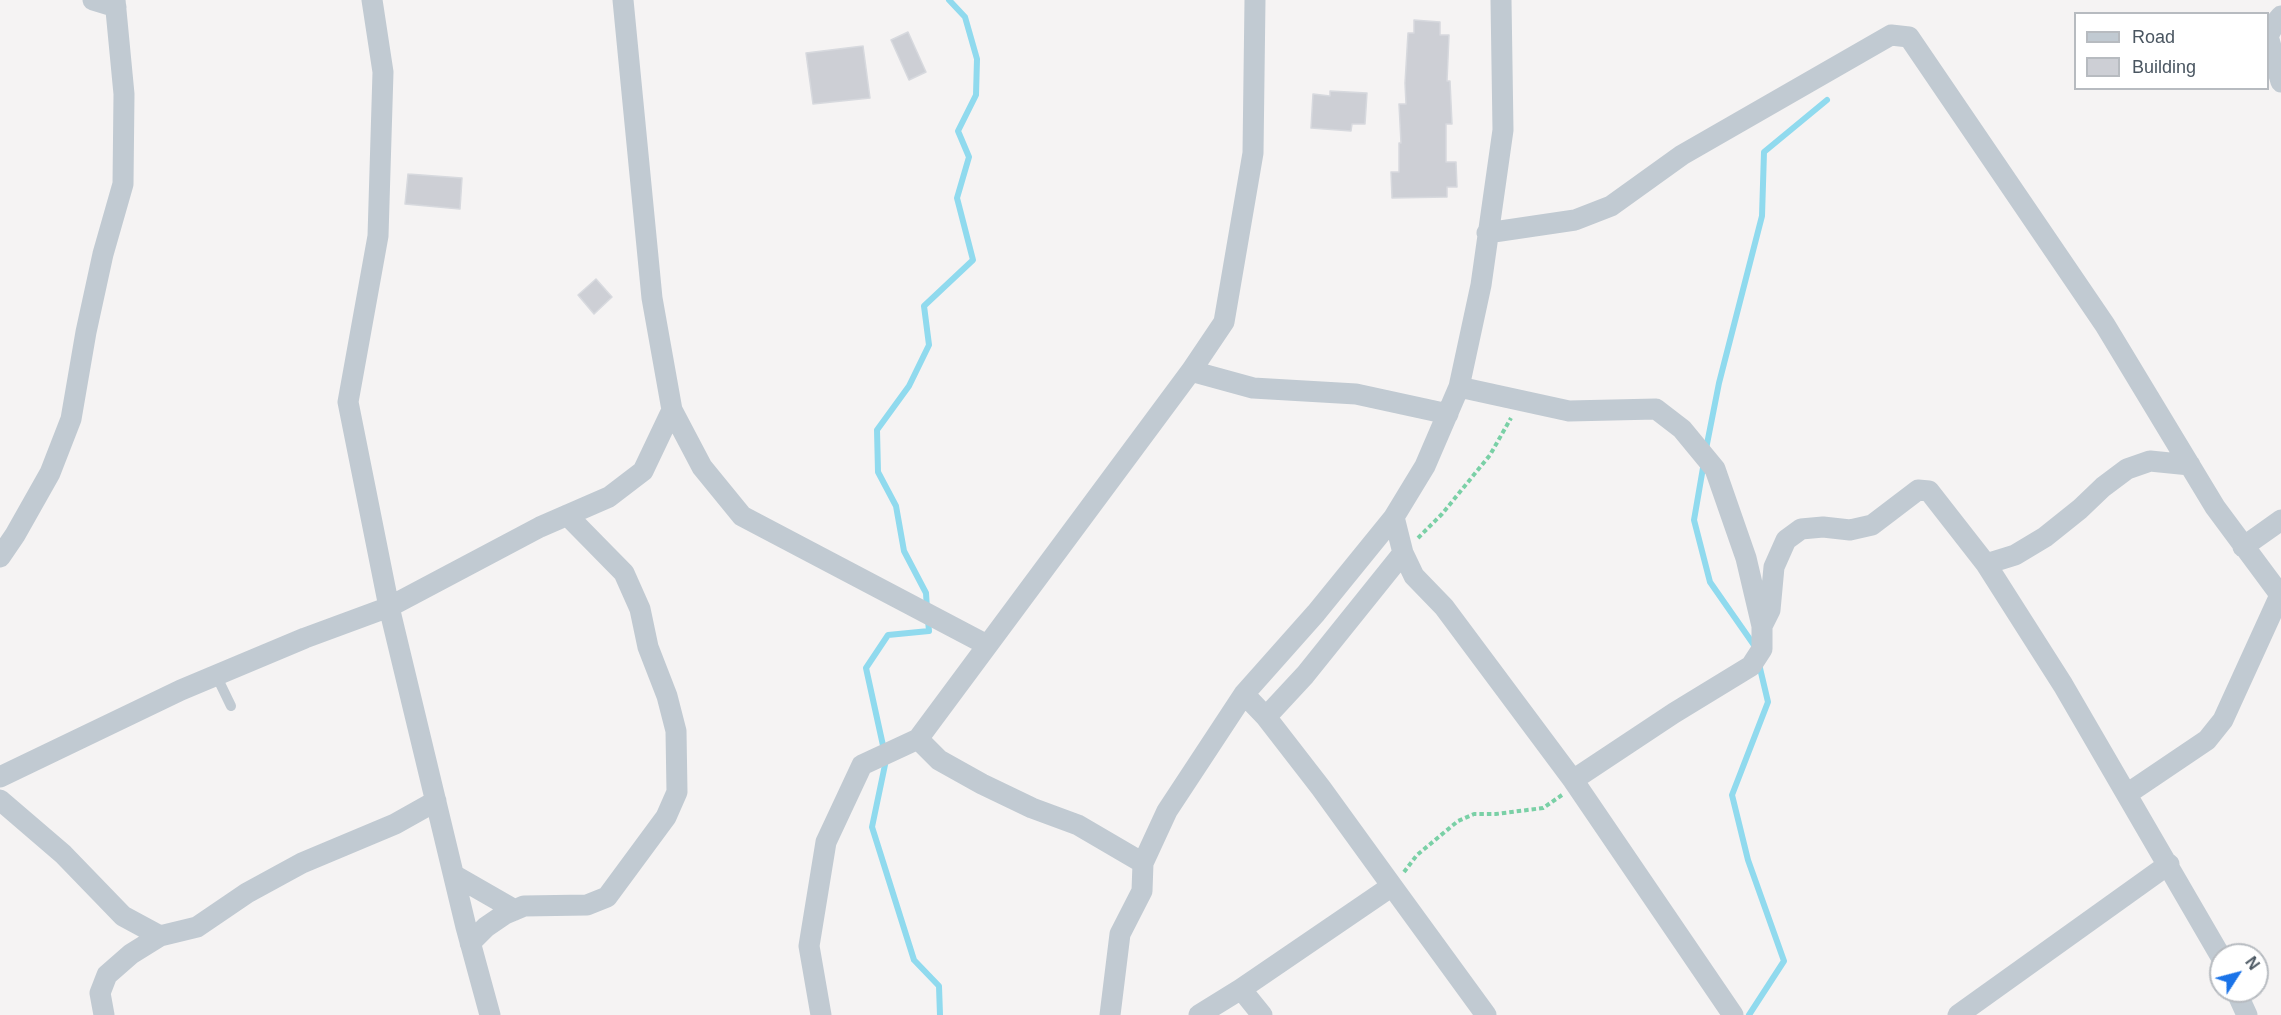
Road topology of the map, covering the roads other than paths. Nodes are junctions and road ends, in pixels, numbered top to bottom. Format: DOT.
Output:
graph roads {
  1 [pos="93,0"];
  2 [pos="372,0"];
  3 [pos="623,0"];
  4 [pos="1255,0"];
  5 [pos="1501,0"];
  6 [pos="115,4"];
  7 [pos="2281,16"];
  8 [pos="2269,34"];
  9 [pos="2269,40"];
  10 [pos="2281,82"];
  11 [pos="1487,233"];
  12 [pos="1191,371"];
  13 [pos="1459,387"];
  14 [pos="672,410"];
  15 [pos="1448,414"];
  16 [pos="2190,465"];
  17 [pos="567,515"];
  18 [pos="1394,517"];
  19 [pos="2281,520"];
  20 [pos="2243,548"];
  21 [pos="1403,553"];
  22 [pos="0,557"];
  23 [pos="1986,564"];
  24 [pos="2281,596"];
  25 [pos="389,607"];
  26 [pos="1762,626"];
  27 [pos="987,645"];
  28 [pos="216,675"];
  29 [pos="1244,694"];
  30 [pos="231,706"];
  31 [pos="1266,717"];
  32 [pos="918,739"];
  33 [pos="0,777"];
  34 [pos="1573,780"];
  35 [pos="2127,794"];
  36 [pos="0,800"];
  37 [pos="436,801"];
  38 [pos="1143,863"];
  39 [pos="2169,864"];
  40 [pos="454,875"];
  41 [pos="1392,886"];
  42 [pos="515,910"];
  43 [pos="123,916"];
  44 [pos="160,936"];
  45 [pos="470,943"];
  46 [pos="2213,943"];
  47 [pos="131,954"];
  48 [pos="1241,989"];
  49 [pos="104,1015"];
  50 [pos="490,1015"];
  51 [pos="821,1015"];
  52 [pos="1110,1015"];
  53 [pos="1199,1015"];
  54 [pos="1262,1015"];
  55 [pos="1486,1015"];
  56 [pos="1733,1015"];
  57 [pos="1958,1015"];
  1 -- 6 [label="street"];
  2 -- 25 [label="street"];
  3 -- 14 [label="street"];
  4 -- 12 [label="street"];
  5 -- 11 [label="street"];
  6 -- 22 [label="street"];
  7 -- 8 [label="street"];
  9 -- 10 [label="street"];
  11 -- 13 [label="street"];
  11 -- 16 [label="street"];
  12 -- 15 [label="street"];
  12 -- 27 [label="street"];
  13 -- 15 [label="street"];
  13 -- 26 [label="street"];
  14 -- 17 [label="street"];
  14 -- 27 [label="street"];
  15 -- 18 [label="street"];
  16 -- 20 [label="street"];
  16 -- 23 [label="street"];
  17 -- 25 [label="street"];
  17 -- 42 [label="street"];
  18 -- 21 [label="street"];
  18 -- 29 [label="street"];
  19 -- 20 [label="street"];
  20 -- 24 [label="street"];
  21 -- 31 [label="street"];
  21 -- 34 [label="street"];
  23 -- 26 [label="street"];
  23 -- 35 [label="street"];
  24 -- 35 [label="street"];
  25 -- 28 [label="street"];
  25 -- 37 [label="street"];
  26 -- 34 [label="street"];
  27 -- 32 [label="street"];
  28 -- 30 [label="lane"];
  28 -- 33 [label="street"];
  29 -- 31 [label="street"];
  29 -- 38 [label="street"];
  31 -- 41 [label="street"];
  32 -- 38 [label="street"];
  32 -- 51 [label="street"];
  34 -- 56 [label="street"];
  35 -- 39 [label="street"];
  36 -- 43 [label="street"];
  37 -- 40 [label="street"];
  37 -- 44 [label="street"];
  38 -- 52 [label="street"];
  39 -- 46 [label="street"];
  39 -- 57 [label="street"];
  40 -- 42 [label="street"];
  40 -- 45 [label="street"];
  41 -- 48 [label="street"];
  41 -- 55 [label="street"];
  42 -- 45 [label="street"];
  43 -- 44 [label="street"];
  43 -- 47 [label="street"];
  44 -- 47 [label="street"];
  45 -- 50 [label="street"];
  47 -- 49 [label="street"];
  48 -- 53 [label="street"];
  48 -- 54 [label="street"];
}
